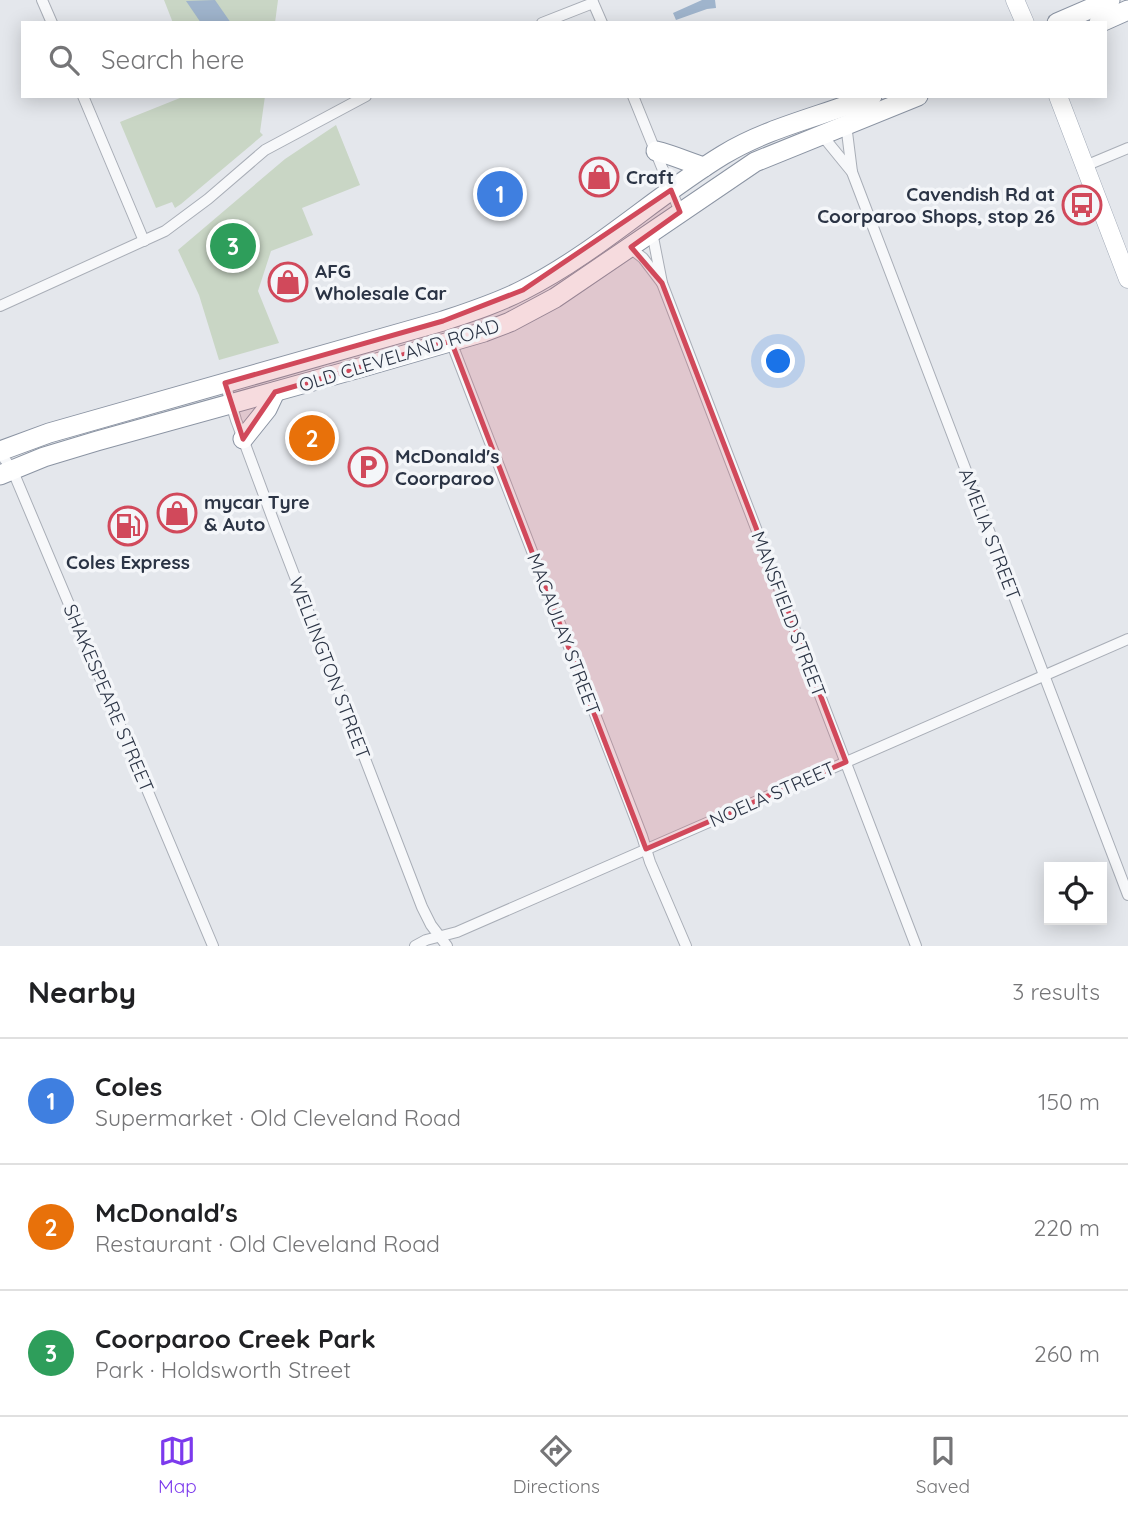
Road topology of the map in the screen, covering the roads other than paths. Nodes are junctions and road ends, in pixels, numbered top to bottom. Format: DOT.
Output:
graph roads {
  1 [pos="42,0"];
  2 [pos="1015,0"];
  3 [pos="1110,0"];
  4 [pos="593,1"];
  5 [pos="1128,10"];
  6 [pos="51,21"];
  7 [pos="547,21"];
  8 [pos="601,21"];
  9 [pos="1024,21"];
  10 [pos="1062,21"];
  11 [pos="1103,21"];
  12 [pos="84,98"];
  13 [pos="362,98"];
  14 [pos="633,98"];
  15 [pos="866,98"];
  16 [pos="913,98"];
  17 [pos="1059,98"];
  18 [pos="846,124"];
  19 [pos="821,134"];
  20 [pos="1128,148"];
  21 [pos="656,151"];
  22 [pos="1085,166"];
  23 [pos="704,167"];
  24 [pos="852,172"];
  25 [pos="671,190"];
  26 [pos="681,212"];
  27 [pos="652,232"];
  28 [pos="144,242"];
  29 [pos="630,248"];
  30 [pos="1128,279"];
  31 [pos="662,283"];
  32 [pos="0,306"];
  33 [pos="443,321"];
  34 [pos="451,341"];
  35 [pos="225,383"];
  36 [pos="275,391"];
  37 [pos="231,404"];
  38 [pos="243,439"];
  39 [pos="0,452"];
  40 [pos="6,472"];
  41 [pos="1128,639"];
  42 [pos="1044,675"];
  43 [pos="846,762"];
  44 [pos="646,849"];
  45 [pos="1128,895"];
  46 [pos="440,936"];
  47 [pos="213,946"];
  48 [pos="415,946"];
  49 [pos="447,946"];
  50 [pos="686,946"];
  51 [pos="916,946"];
  1 -- 6 [label="street"];
  2 -- 9 [label="main road"];
  3 -- 10 [label="highway"];
  4 -- 7 [label="street"];
  4 -- 8 [label="street"];
  5 -- 11 [label="highway"];
  12 -- 28 [label="street"];
  13 -- 28 [label="street"];
  14 -- 21 [label="street"];
  15 -- 23 [label="highway, OLD CLEVELAND ROAD"];
  16 -- 18 [label="highway, OLD CLEVELAND ROAD"];
  17 -- 22 [label="main road"];
  18 -- 19 [label="highway, OLD CLEVELAND ROAD"];
  18 -- 24 [label="street, AMELIA STREET"];
  19 -- 24 [label="street, AMELIA STREET"];
  19 -- 26 [label="highway, OLD CLEVELAND ROAD"];
  20 -- 22 [label="street"];
  21 -- 23 [label="highway"];
  21 -- 25 [label="street"];
  22 -- 30 [label="main road"];
  23 -- 25 [label="highway, OLD CLEVELAND ROAD"];
  24 -- 42 [label="street, AMELIA STREET"];
  25 -- 26 [label="street"];
  25 -- 33 [label="highway, OLD CLEVELAND ROAD"];
  26 -- 27 [label="highway, OLD CLEVELAND ROAD"];
  27 -- 29 [label="highway, OLD CLEVELAND ROAD"];
  27 -- 31 [label="street, MANSFIELD STREET"];
  28 -- 32 [label="street"];
  29 -- 31 [label="street, MANSFIELD STREET"];
  29 -- 34 [label="highway, OLD CLEVELAND ROAD"];
  31 -- 43 [label="street, MANSFIELD STREET"];
  33 -- 34 [label="street, MACAULAY STREET"];
  33 -- 35 [label="highway, OLD CLEVELAND ROAD"];
  34 -- 36 [label="highway, OLD CLEVELAND ROAD"];
  34 -- 44 [label="street, MACAULAY STREET"];
  35 -- 37 [label="street, WELLINGTON STREET"];
  35 -- 39 [label="highway, OLD CLEVELAND ROAD"];
  36 -- 37 [label="highway, OLD CLEVELAND ROAD"];
  36 -- 38 [label="highway"];
  37 -- 38 [label="street, WELLINGTON STREET"];
  37 -- 40 [label="highway, OLD CLEVELAND ROAD"];
  38 -- 46 [label="street, WELLINGTON STREET"];
  39 -- 40 [label="street, SHAKESPEARE STREET"];
  40 -- 47 [label="street, SHAKESPEARE STREET"];
  41 -- 42 [label="street, NOELA STREET"];
  42 -- 43 [label="street, NOELA STREET"];
  42 -- 45 [label="street, AMELIA STREET"];
  43 -- 44 [label="street, NOELA STREET"];
  43 -- 51 [label="street, MANSFIELD STREET"];
  44 -- 46 [label="street, NOELA STREET"];
  44 -- 50 [label="street, MACAULAY STREET"];
  46 -- 48 [label="street, NOELA STREET"];
  46 -- 49 [label="street, WELLINGTON STREET"];
}
